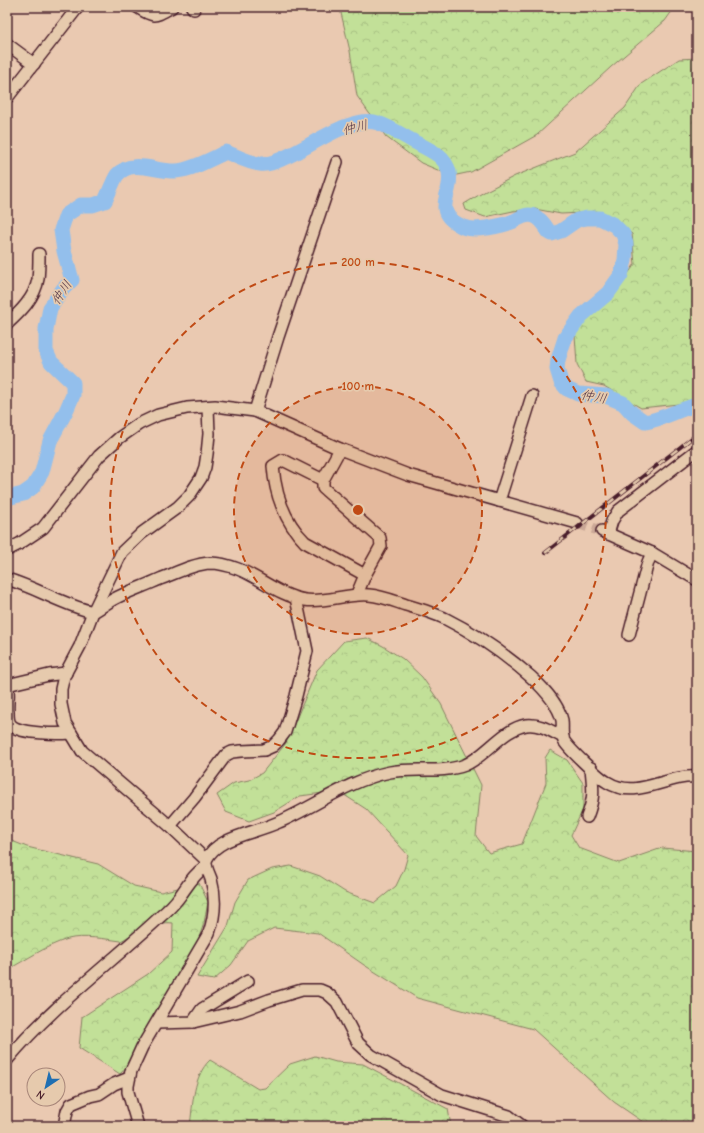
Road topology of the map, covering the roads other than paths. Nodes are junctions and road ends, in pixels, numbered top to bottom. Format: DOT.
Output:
graph roads {
  1 [pos="78,7"];
  2 [pos="137,7"];
  3 [pos="172,7"];
  4 [pos="7,44"];
  5 [pos="34,64"];
  6 [pos="7,98"];
  7 [pos="337,162"];
  8 [pos="39,254"];
  9 [pos="7,324"];
  10 [pos="532,396"];
  11 [pos="208,406"];
  12 [pos="255,411"];
  13 [pos="340,449"];
  14 [pos="697,450"];
  15 [pos="323,480"];
  16 [pos="500,501"];
  17 [pos="577,523"];
  18 [pos="7,550"];
  19 [pos="652,553"];
  20 [pos="365,575"];
  21 [pos="7,579"];
  22 [pos="697,580"];
  23 [pos="357,594"];
  24 [pos="296,598"];
  25 [pos="93,612"];
  26 [pos="629,635"];
  27 [pos="66,673"];
  28 [pos="7,685"];
  29 [pos="71,734"];
  30 [pos="563,737"];
  31 [pos="591,768"];
  32 [pos="697,777"];
  33 [pos="587,817"];
  34 [pos="170,826"];
  35 [pos="206,863"];
  36 [pos="248,981"];
  37 [pos="193,1022"];
  38 [pos="157,1023"];
  39 [pos="7,1060"];
  40 [pos="129,1078"];
  41 [pos="64,1126"];
  42 [pos="138,1126"];
  43 [pos="522,1126"];
  1 -- 5 [label="street"];
  2 -- 3 [label="street"];
  4 -- 5 [label="street"];
  5 -- 6 [label="street"];
  7 -- 12 [label="street"];
  8 -- 9 [label="street"];
  10 -- 16 [label="street"];
  11 -- 12 [label="street"];
  11 -- 18 [label="street"];
  11 -- 25 [label="street"];
  12 -- 13 [label="street"];
  13 -- 15 [label="street"];
  13 -- 16 [label="street"];
  14 -- 19 [label="street"];
  15 -- 20 [label="street"];
  15 -- 20 [label="street"];
  16 -- 17 [label="street"];
  19 -- 22 [label="street"];
  19 -- 26 [label="street"];
  20 -- 23 [label="street"];
  21 -- 25 [label="street"];
  23 -- 24 [label="street"];
  23 -- 30 [label="street"];
  24 -- 25 [label="street"];
  24 -- 34 [label="street"];
  25 -- 27 [label="street"];
  27 -- 28 [label="street"];
  27 -- 29 [label="street"];
  28 -- 29 [label="street"];
  29 -- 34 [label="street"];
  30 -- 31 [label="street"];
  30 -- 35 [label="street"];
  31 -- 32 [label="street"];
  31 -- 33 [label="street"];
  34 -- 35 [label="street"];
  35 -- 38 [label="street"];
  35 -- 39 [label="street"];
  36 -- 37 [label="street"];
  37 -- 38 [label="street"];
  37 -- 43 [label="street"];
  38 -- 40 [label="street"];
  40 -- 41 [label="street"];
  40 -- 42 [label="street"];
}
